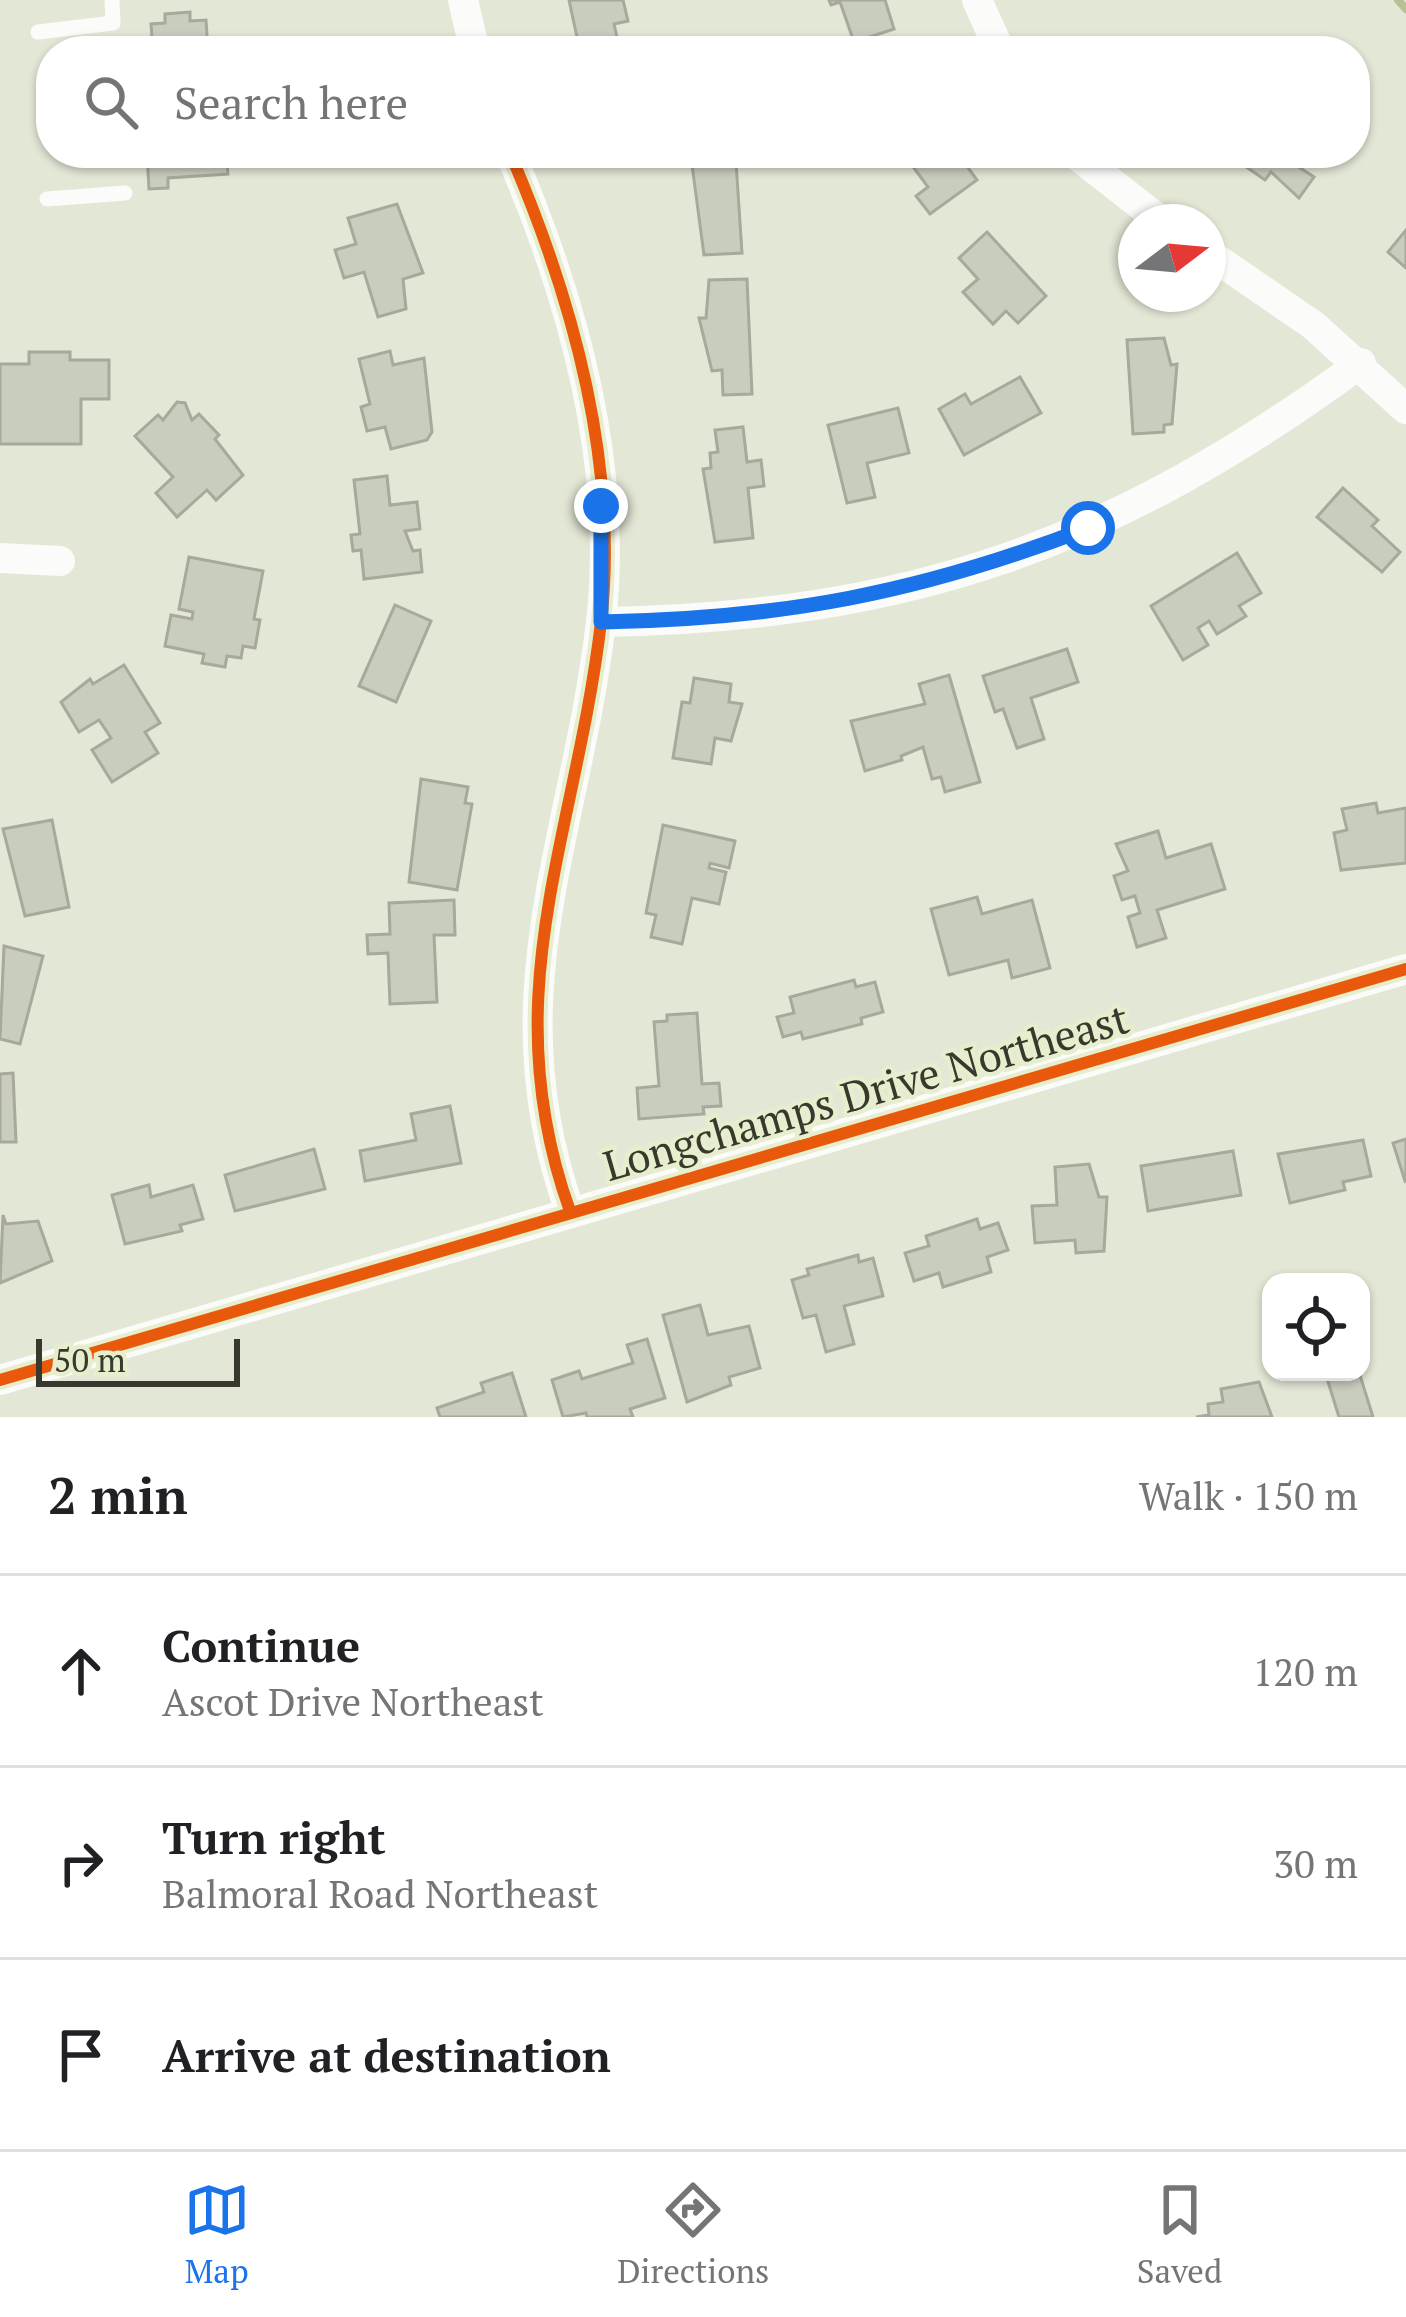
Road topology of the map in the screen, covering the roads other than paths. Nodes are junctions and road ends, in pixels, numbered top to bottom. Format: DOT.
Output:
graph roads {
  1 [pos="112,0"];
  2 [pos="463,0"];
  3 [pos="977,0"];
  4 [pos="38,32"];
  5 [pos="471,36"];
  6 [pos="993,36"];
  7 [pos="517,168"];
  8 [pos="1093,168"];
  9 [pos="125,193"];
  10 [pos="47,199"];
  11 [pos="1139,204"];
  12 [pos="1226,267"];
  13 [pos="1360,363"];
  14 [pos="1406,409"];
  15 [pos="0,558"];
  16 [pos="60,561"];
  17 [pos="601,622"];
  18 [pos="1406,969"];
  19 [pos="570,1211"];
  20 [pos="0,1380"];
  1 -- 4 [label="lane"];
  2 -- 5 [label="street"];
  3 -- 6 [label="street"];
  7 -- 17 [label="street"];
  8 -- 11 [label="street"];
  9 -- 10 [label="lane"];
  12 -- 13 [label="street"];
  13 -- 14 [label="street"];
  13 -- 17 [label="street"];
  15 -- 16 [label="street"];
  17 -- 19 [label="street"];
  18 -- 19 [label="street, Longchamps Drive Northeast"];
  19 -- 20 [label="street, Longchamps Drive Northeast"];
}
